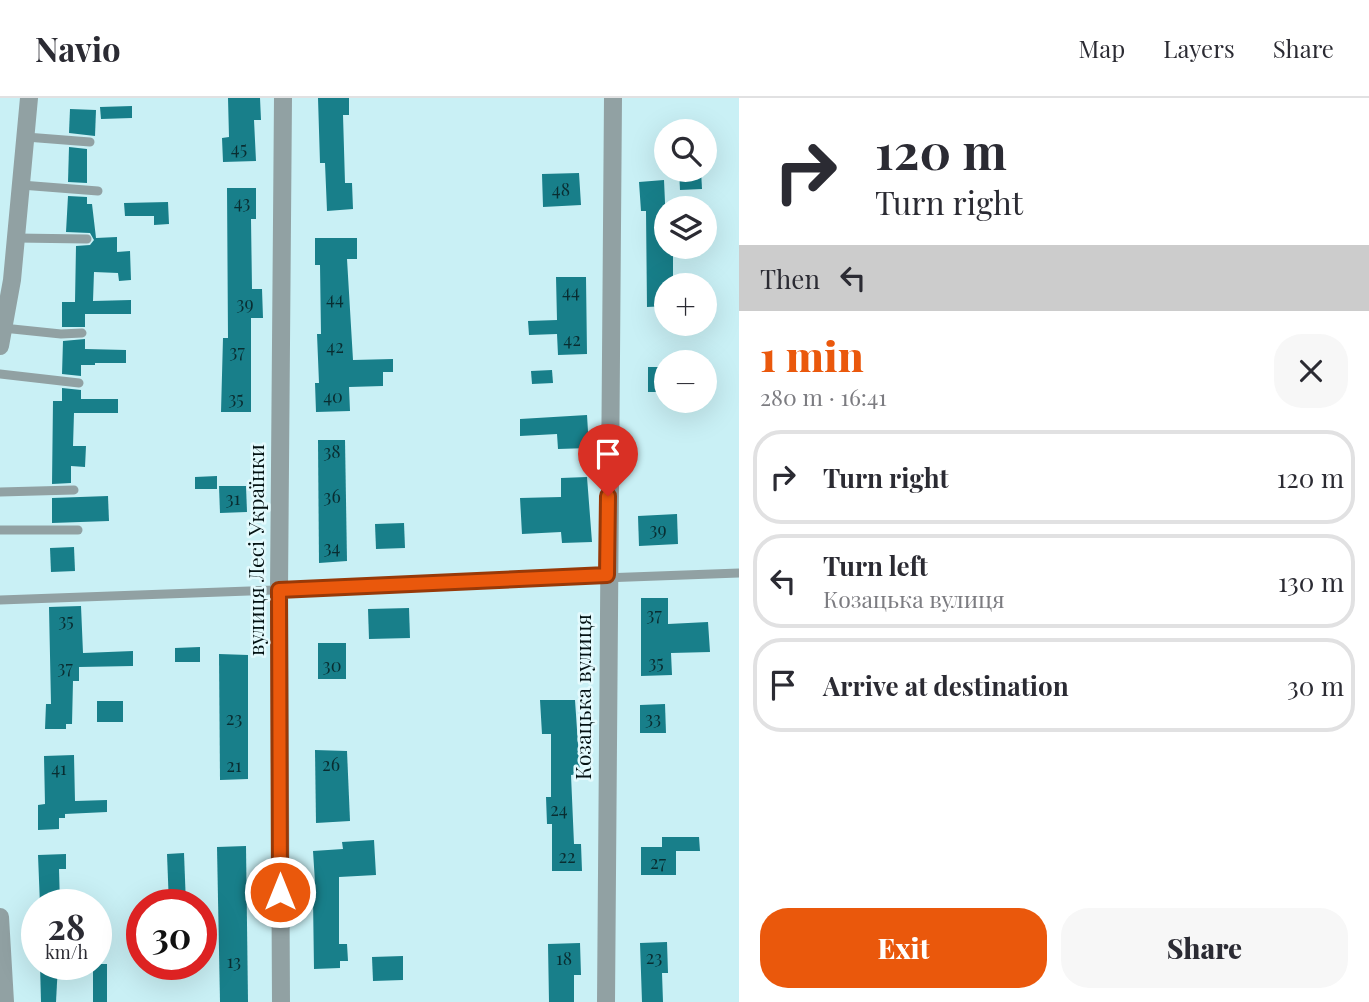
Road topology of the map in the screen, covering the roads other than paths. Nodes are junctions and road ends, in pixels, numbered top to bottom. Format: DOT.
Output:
graph roads {
  1 [pos="29,98"];
  2 [pos="283,98"];
  3 [pos="613,98"];
  4 [pos="26,137"];
  5 [pos="90,142"];
  6 [pos="21,185"];
  7 [pos="98,191"];
  8 [pos="16,238"];
  9 [pos="87,239"];
  10 [pos="82,333"];
  11 [pos="2,337"];
  12 [pos="0,374"];
  13 [pos="79,383"];
  14 [pos="74,490"];
  15 [pos="0,492"];
  16 [pos="0,530"];
  17 [pos="78,530"];
  18 [pos="739,572"];
  19 [pos="607,575"];
  20 [pos="279,590"];
  21 [pos="0,600"];
  22 [pos="0,917"];
  23 [pos="3,1000"];
  24 [pos="281,1002"];
  25 [pos="606,1002"];
  1 -- 4 [label="street"];
  2 -- 20 [label="street, вулиця Лесі Українки"];
  3 -- 19 [label="street, Козацька вулиця"];
  4 -- 5 [label="lane"];
  4 -- 6 [label="street"];
  6 -- 7 [label="lane"];
  6 -- 8 [label="street"];
  8 -- 9 [label="lane"];
  8 -- 11 [label="street"];
  10 -- 11 [label="lane"];
  12 -- 13 [label="lane"];
  14 -- 15 [label="lane"];
  16 -- 17 [label="lane"];
  18 -- 19 [label="lane"];
  19 -- 20 [label="lane"];
  19 -- 25 [label="street, Козацька вулиця"];
  20 -- 21 [label="lane"];
  20 -- 24 [label="street, вулиця Лесі Українки"];
  22 -- 23 [label="street"];
}
